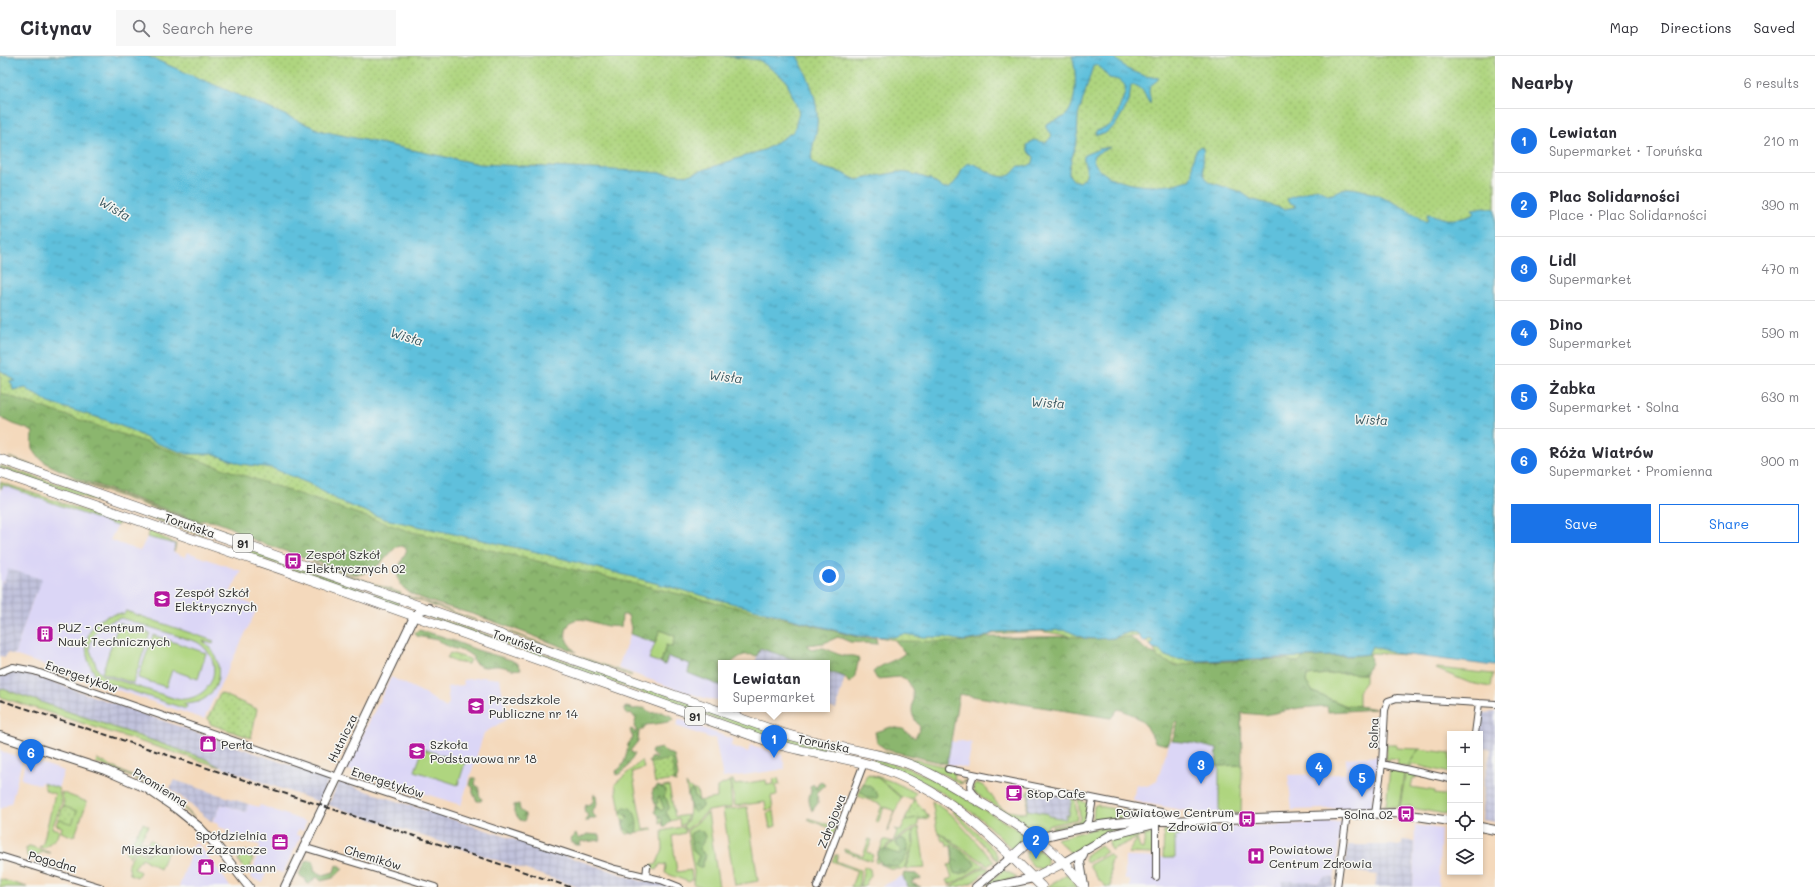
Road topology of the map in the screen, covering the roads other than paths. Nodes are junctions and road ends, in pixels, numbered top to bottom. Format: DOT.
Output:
graph roads {
  1 [pos="0,459"];
  2 [pos="0,473"];
  3 [pos="208,531"];
  4 [pos="204,543"];
  5 [pos="430,608"];
  6 [pos="414,617"];
  7 [pos="0,672"];
  8 [pos="1479,703"];
  9 [pos="1495,704"];
  10 [pos="718,710"];
  11 [pos="723,712"];
  12 [pos="1475,731"];
  13 [pos="0,736"];
  14 [pos="864,763"];
  15 [pos="1382,764"];
  16 [pos="948,769"];
  17 [pos="974,774"];
  18 [pos="336,776"];
  19 [pos="1447,777"];
  20 [pos="941,780"];
  21 [pos="969,784"];
  22 [pos="1093,799"];
  23 [pos="980,802"];
  24 [pos="1348,814"];
  25 [pos="1376,814"];
  26 [pos="1176,821"];
  27 [pos="1447,821"];
  28 [pos="1156,822"];
  29 [pos="1083,828"];
  30 [pos="1483,828"];
  31 [pos="1495,830"];
  32 [pos="1038,838"];
  33 [pos="303,847"];
  34 [pos="1085,849"];
  35 [pos="0,856"];
  36 [pos="1012,857"];
  37 [pos="1065,862"];
  38 [pos="647,867"];
  39 [pos="646,876"];
  40 [pos="1156,877"];
  41 [pos="240,878"];
  42 [pos="1033,878"];
  43 [pos="100,887"];
  44 [pos="243,887"];
  45 [pos="249,887"];
  46 [pos="285,887"];
  47 [pos="435,887"];
  48 [pos="679,887"];
  49 [pos="817,887"];
  50 [pos="976,887"];
  51 [pos="992,887"];
  52 [pos="1042,887"];
  53 [pos="1084,887"];
  54 [pos="1337,887"];
  1 -- 3 [label="main road, Toruńska / 91"];
  2 -- 4 [label="main road, Toruńska / 91"];
  3 -- 4 [label="main road"];
  3 -- 5 [label="main road, Toruńska / 91"];
  4 -- 6 [label="main road, Toruńska / 91"];
  5 -- 6 [label="street"];
  5 -- 10 [label="main road, Toruńska / 91"];
  6 -- 14 [label="main road, Toruńska / 91"];
  6 -- 18 [label="street, Hutnicza"];
  7 -- 18 [label="street, Energetyków"];
  8 -- 9 [label="street"];
  8 -- 12 [label="street"];
  8 -- 15 [label="street, Solna"];
  11 -- 20 [label="main road, Toruńska / 91"];
  13 -- 41 [label="street, Promienna"];
  14 -- 36 [label="main road, Toruńska / 91"];
  14 -- 49 [label="street, Zdrojowa"];
  15 -- 19 [label="street"];
  15 -- 25 [label="street, Solna"];
  16 -- 17 [label="street"];
  17 -- 21 [label="street"];
  17 -- 22 [label="street"];
  18 -- 33 [label="street, Hutnicza"];
  18 -- 39 [label="street, Energetyków"];
  20 -- 21 [label="street"];
  20 -- 23 [label="main road, Toruńska / 91"];
  21 -- 23 [label="street, Toruńska"];
  22 -- 26 [label="street"];
  22 -- 29 [label="street"];
  23 -- 32 [label="main road, Toruńska / 91"];
  24 -- 25 [label="street"];
  24 -- 26 [label="street"];
  24 -- 54 [label="street"];
  25 -- 27 [label="street"];
  26 -- 28 [label="street"];
  28 -- 29 [label="street"];
  28 -- 34 [label="street"];
  28 -- 40 [label="street"];
  29 -- 32 [label="street"];
  30 -- 31 [label="street"];
  32 -- 36 [label="main road"];
  32 -- 37 [label="main road, 91"];
  33 -- 46 [label="street, Hutnicza"];
  33 -- 47 [label="street, Chemików"];
  34 -- 37 [label="street"];
  34 -- 53 [label="street"];
  35 -- 43 [label="street, Pogodna"];
  36 -- 42 [label="main road, 91"];
  36 -- 50 [label="street"];
  37 -- 42 [label="main road"];
  37 -- 53 [label="main road, 91"];
  38 -- 39 [label="street"];
  39 -- 48 [label="street, Energetyków"];
  41 -- 44 [label="street, Promienna"];
  41 -- 45 [label="street, Promienna"];
  42 -- 51 [label="street"];
  42 -- 52 [label="main road, 91"];
}
